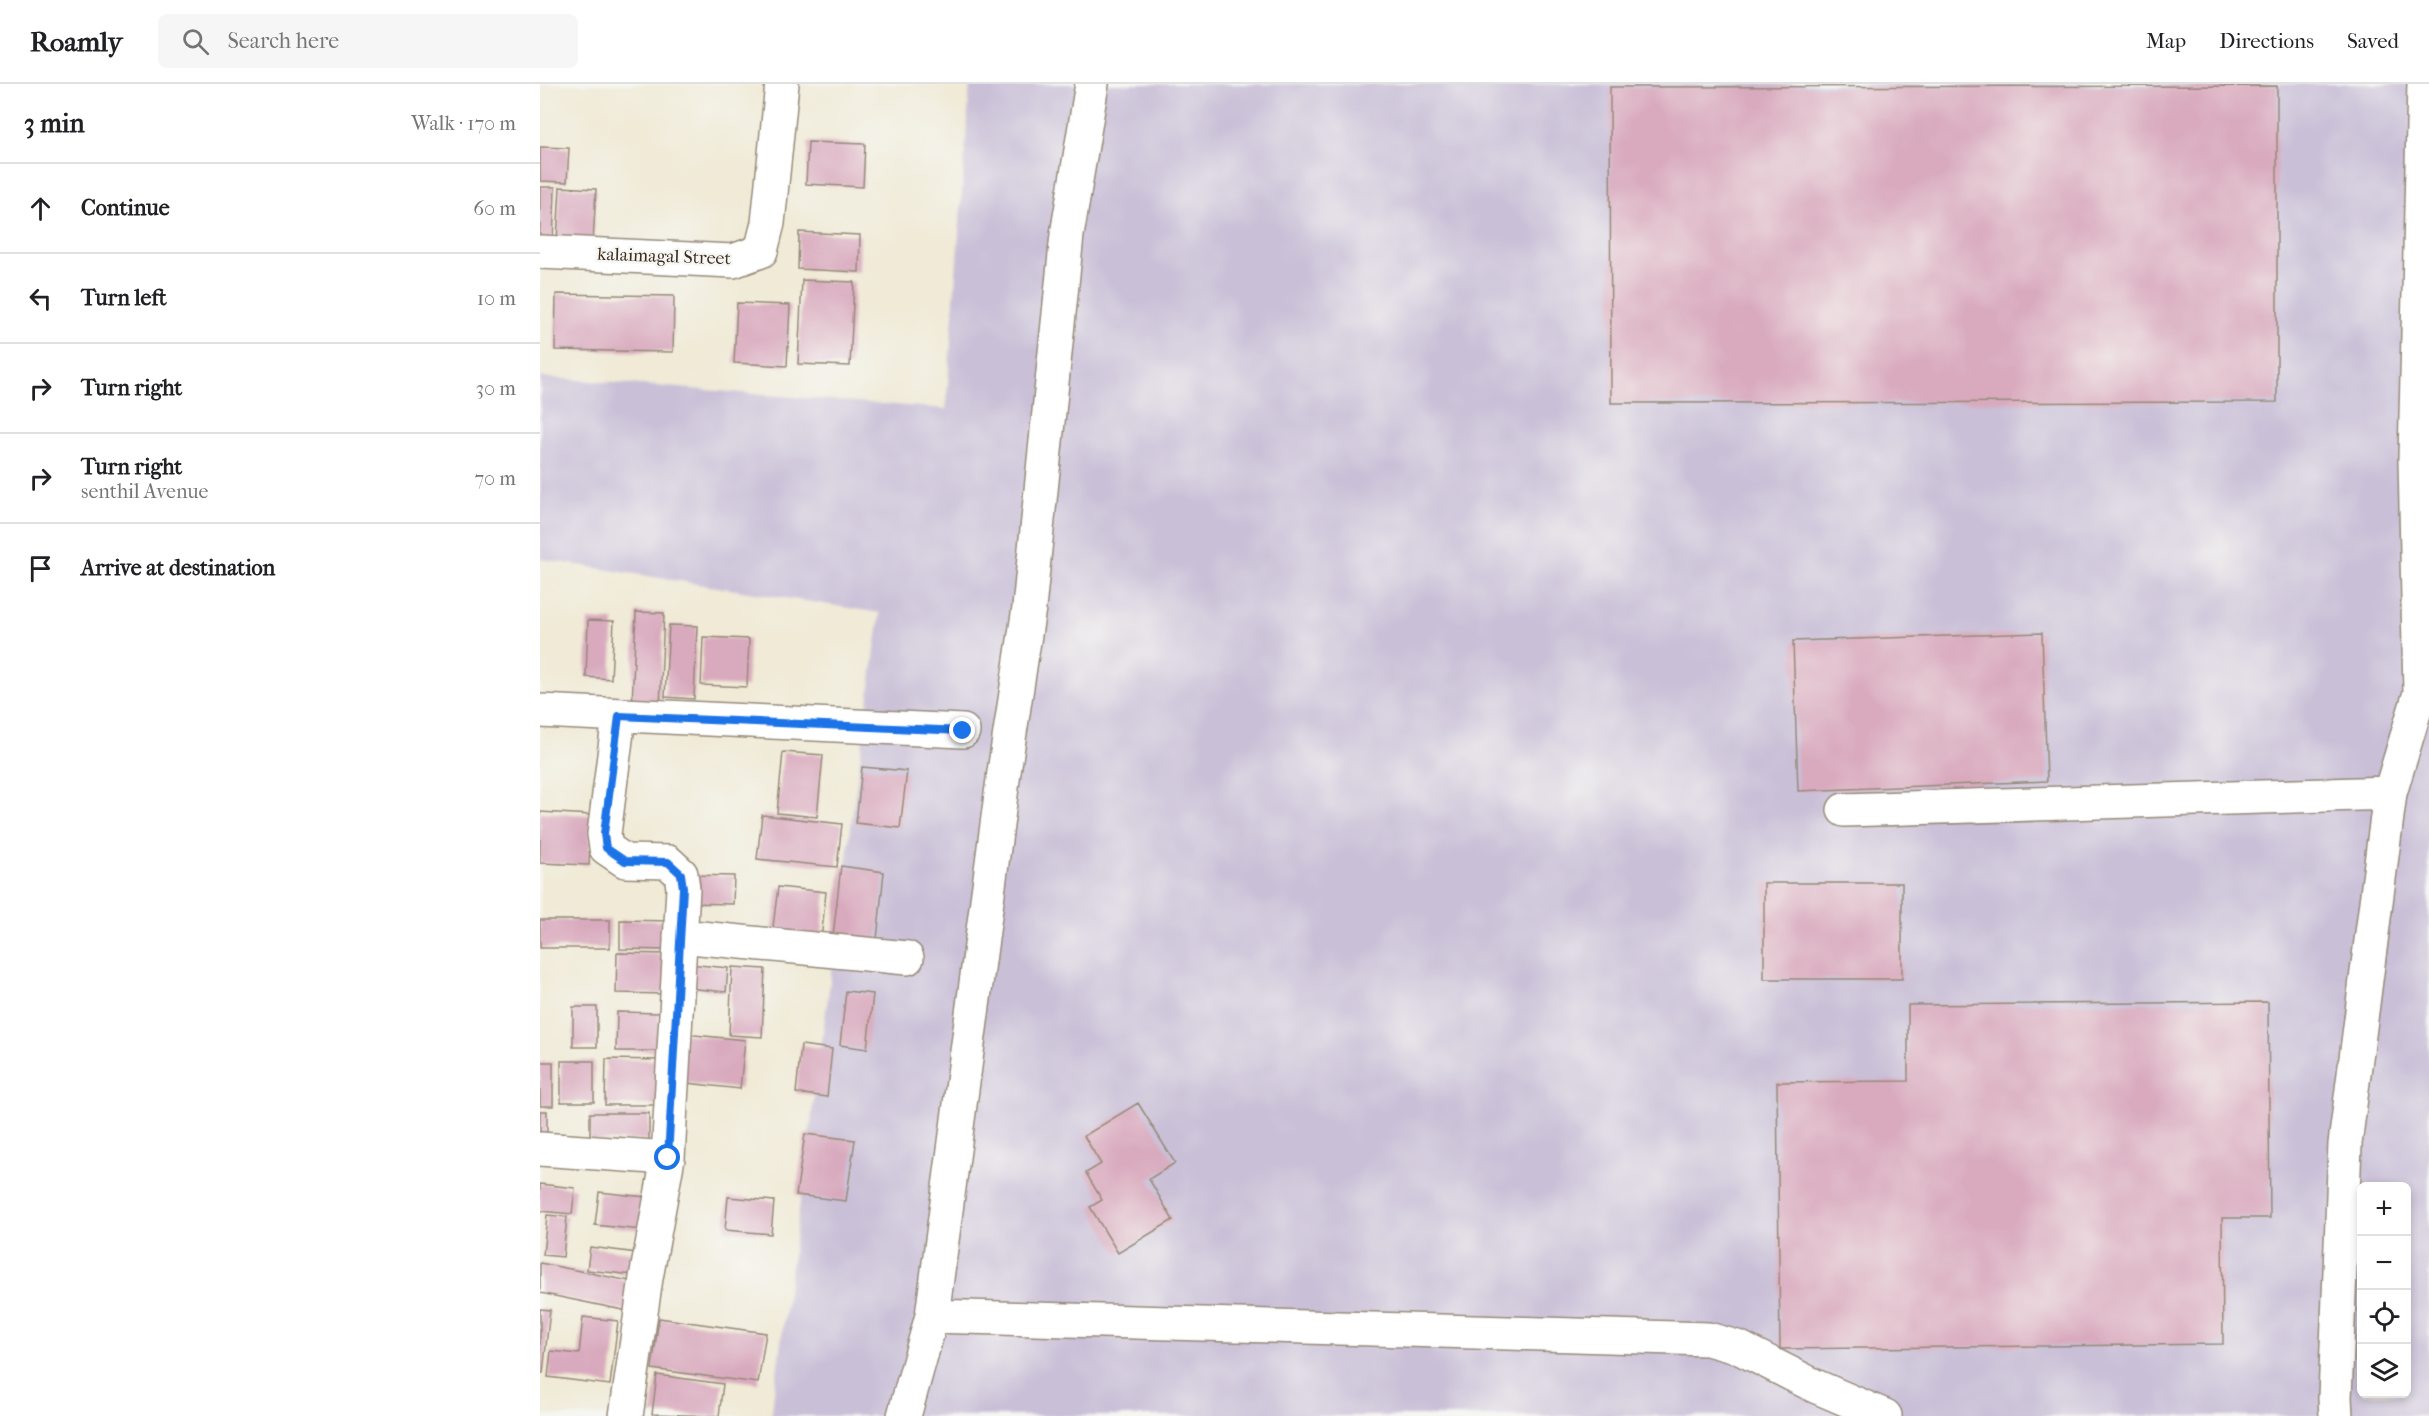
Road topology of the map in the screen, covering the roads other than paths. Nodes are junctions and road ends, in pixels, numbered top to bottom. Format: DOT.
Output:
graph roads {
  1 [pos="782,84"];
  2 [pos="1092,84"];
  3 [pos="2424,84"];
  4 [pos="540,252"];
  5 [pos="2425,689"];
  6 [pos="540,711"];
  7 [pos="619,716"];
  8 [pos="963,731"];
  9 [pos="2390,793"];
  10 [pos="1844,810"];
  11 [pos="680,936"];
  12 [pos="907,958"];
  13 [pos="540,1149"];
  14 [pos="668,1158"];
  15 [pos="932,1316"];
  16 [pos="626,1416"];
  17 [pos="904,1416"];
  18 [pos="1885,1416"];
  19 [pos="2336,1416"];
  1 -- 4 [label="street, kalaimagal Street"];
  2 -- 15 [label="street"];
  3 -- 5 [label="street"];
  5 -- 9 [label="street"];
  6 -- 7 [label="street"];
  7 -- 8 [label="street"];
  7 -- 11 [label="street"];
  9 -- 10 [label="street"];
  9 -- 19 [label="street"];
  11 -- 12 [label="street"];
  11 -- 14 [label="street"];
  13 -- 14 [label="street"];
  14 -- 16 [label="street"];
  15 -- 17 [label="street"];
  15 -- 18 [label="street"];
}
